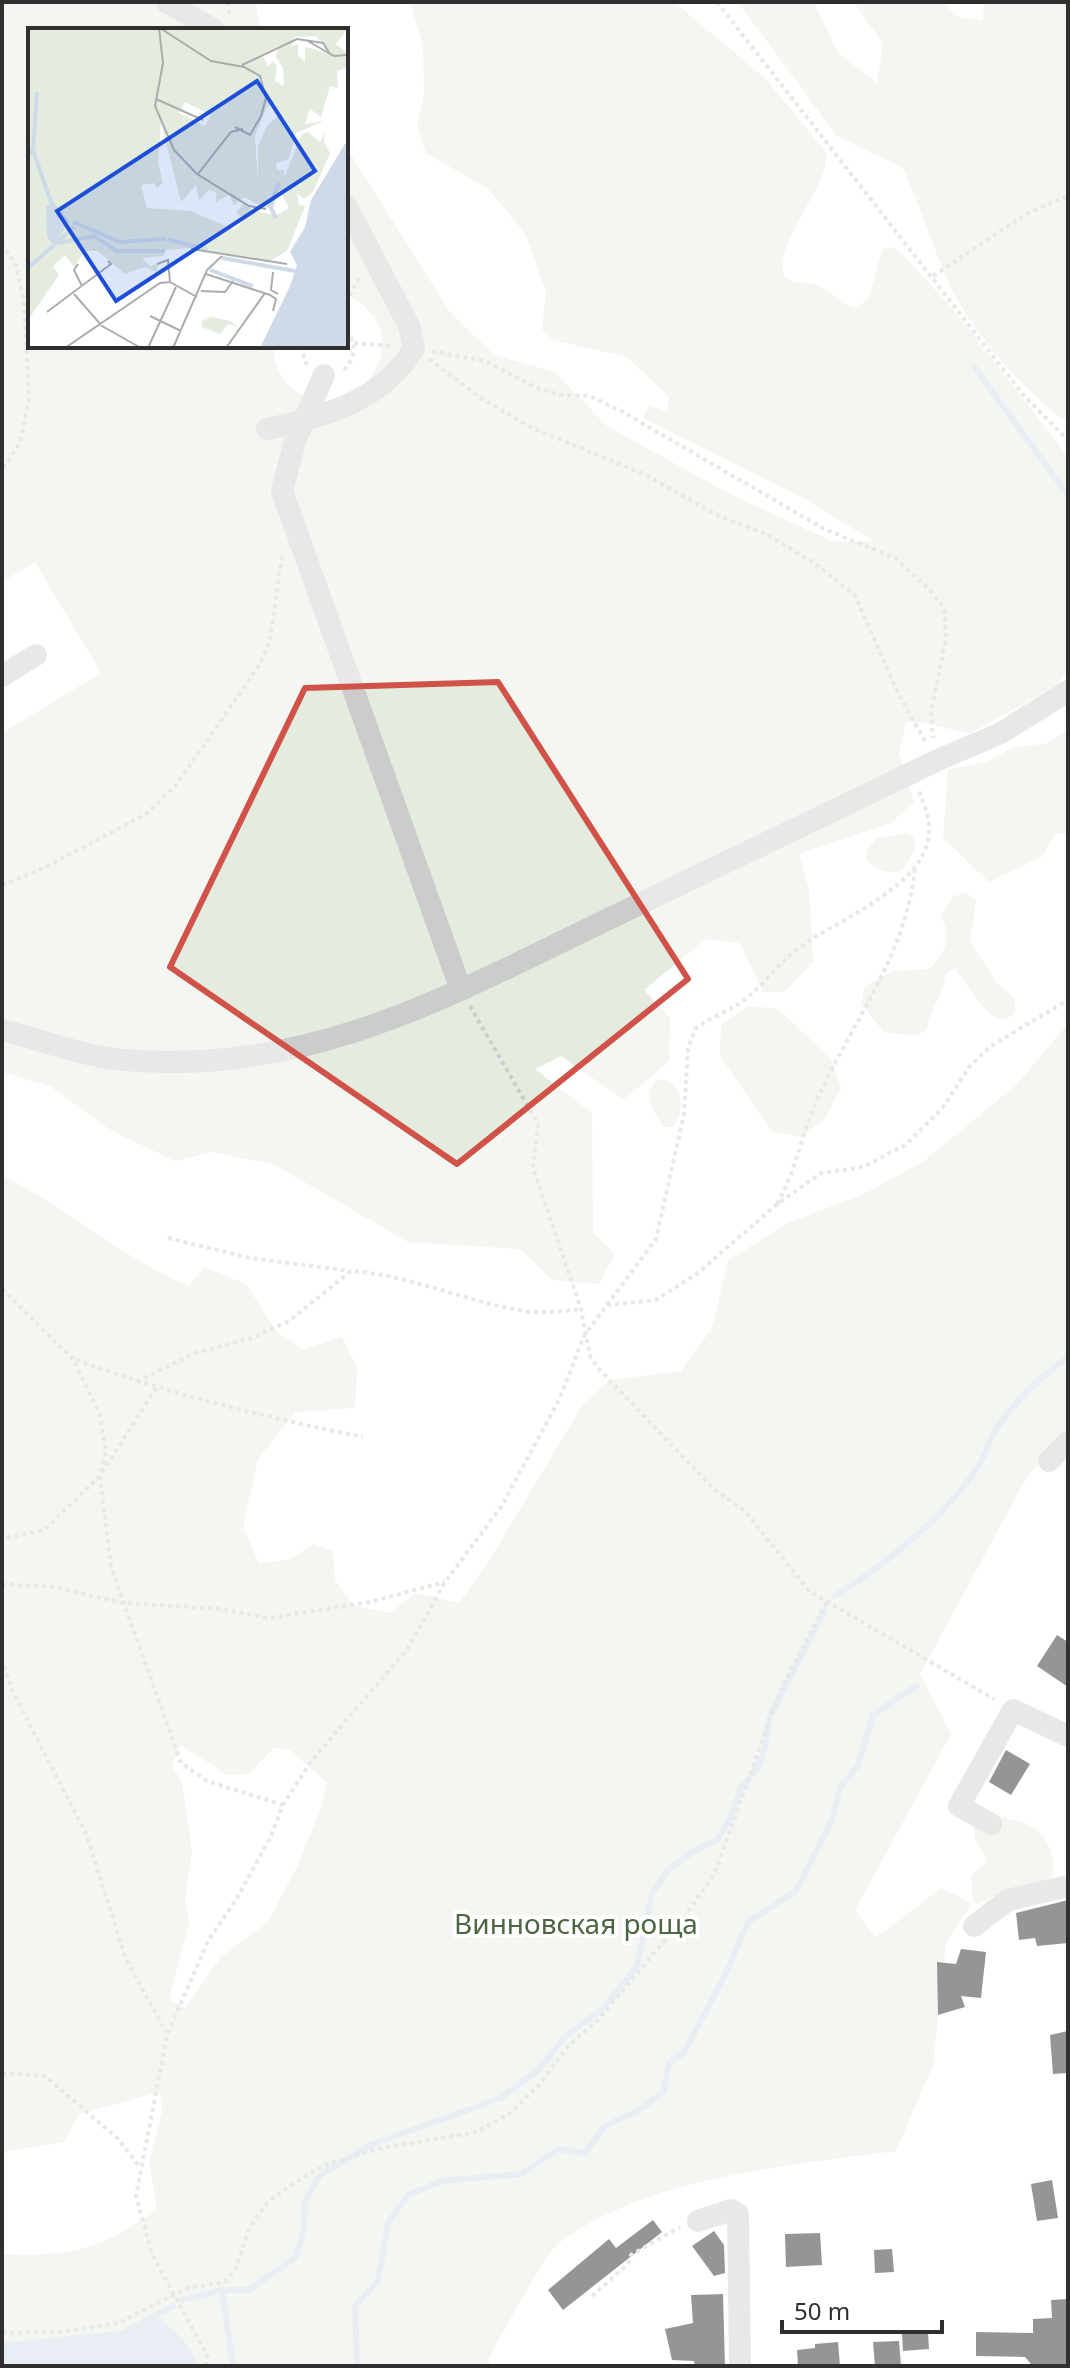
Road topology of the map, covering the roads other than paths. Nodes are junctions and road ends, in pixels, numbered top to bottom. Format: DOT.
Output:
graph roads {
  1 [pos="167,2"];
  2 [pos="211,28"];
  3 [pos="348,209"];
  4 [pos="324,375"];
  5 [pos="307,421"];
  6 [pos="267,429"];
  7 [pos="36,655"];
  8 [pos="2,676"];
  9 [pos="1068,691"];
  10 [pos="461,990"];
  11 [pos="2,1030"];
  12 [pos="1068,1442"];
  13 [pos="1049,1461"];
  14 [pos="1068,1736"];
  15 [pos="991,1824"];
  16 [pos="1068,1886"];
  17 [pos="974,1926"];
  18 [pos="698,2221"];
  19 [pos="740,2366"];
  1 -- 2 [label="street"];
  3 -- 5 [label="street"];
  4 -- 5 [label="street"];
  5 -- 6 [label="street"];
  5 -- 10 [label="street"];
  7 -- 8 [label="street"];
  9 -- 10 [label="street"];
  10 -- 11 [label="street"];
  12 -- 13 [label="street"];
  14 -- 15 [label="street"];
  16 -- 17 [label="street"];
  18 -- 19 [label="street"];
}
